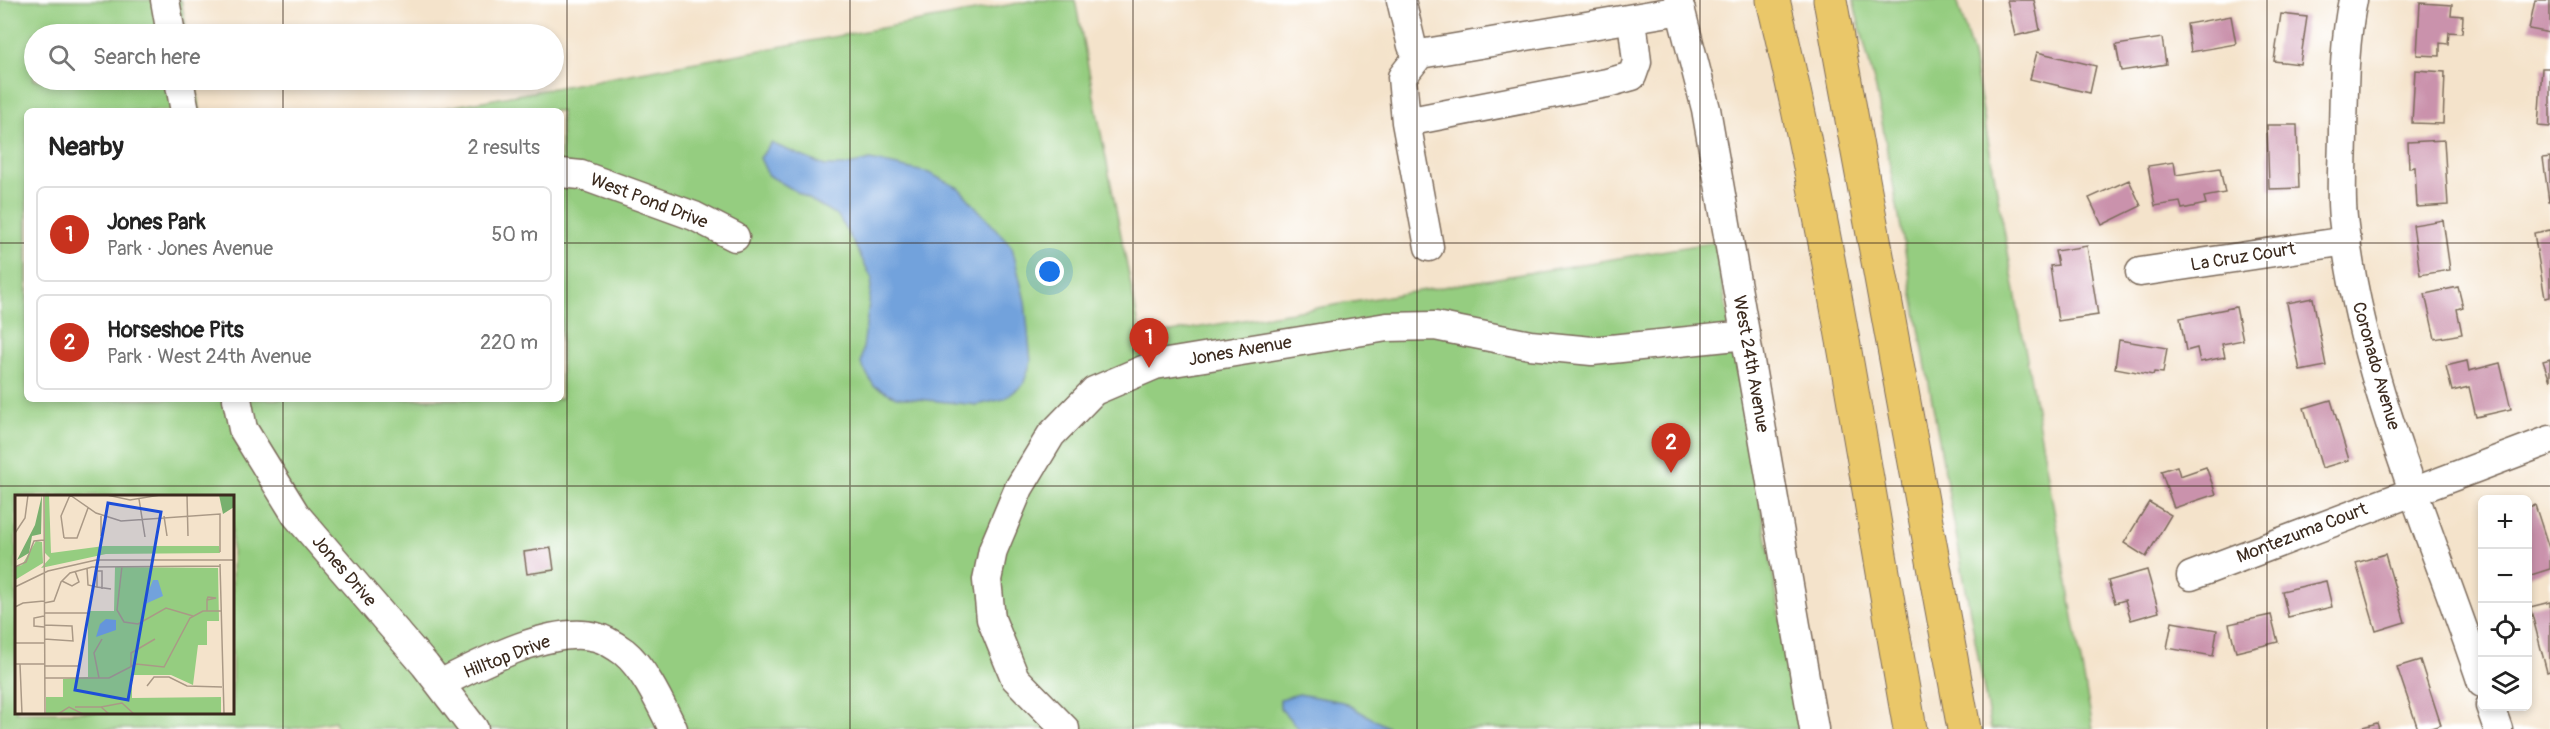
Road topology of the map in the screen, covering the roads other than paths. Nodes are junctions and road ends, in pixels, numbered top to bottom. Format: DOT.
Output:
graph roads {
  1 [pos="165,0"];
  2 [pos="1401,0"];
  3 [pos="1773,0"];
  4 [pos="1830,0"];
  5 [pos="2354,0"];
  6 [pos="1680,5"];
  7 [pos="1632,19"];
  8 [pos="169,24"];
  9 [pos="1420,54"];
  10 [pos="181,90"];
  11 [pos="184,108"];
  12 [pos="1406,122"];
  13 [pos="564,173"];
  14 [pos="735,237"];
  15 [pos="2347,241"];
  16 [pos="1429,247"];
  17 [pos="2140,272"];
  18 [pos="1746,335"];
  19 [pos="238,402"];
  20 [pos="2550,440"];
  21 [pos="2412,491"];
  22 [pos="2191,576"];
  23 [pos="2478,672"];
  24 [pos="440,684"];
  25 [pos="2492,711"];
  26 [pos="474,729"];
  27 [pos="673,729"];
  28 [pos="1065,729"];
  29 [pos="1814,729"];
  30 [pos="1910,729"];
  31 [pos="1964,729"];
  32 [pos="2498,729"];
  1 -- 8 [label="street"];
  2 -- 9 [label="street"];
  3 -- 30 [label="highway"];
  4 -- 31 [label="highway"];
  5 -- 15 [label="street, Coronado Avenue"];
  6 -- 7 [label="street"];
  6 -- 18 [label="street, West 24th Avenue"];
  7 -- 9 [label="street"];
  7 -- 12 [label="street"];
  9 -- 12 [label="street"];
  10 -- 11 [label="street"];
  12 -- 16 [label="street"];
  13 -- 14 [label="street, West Pond Drive"];
  15 -- 17 [label="street, La Cruz Court"];
  15 -- 21 [label="street, Coronado Avenue"];
  18 -- 28 [label="street, Jones Avenue"];
  18 -- 29 [label="street, West 24th Avenue"];
  19 -- 24 [label="street, Jones Drive"];
  20 -- 21 [label="street, Montezuma Court"];
  21 -- 22 [label="street, Montezuma Court"];
  21 -- 23 [label="street, Coronado Avenue"];
  24 -- 26 [label="street, Jones Drive"];
  24 -- 27 [label="street, Hilltop Drive"];
  25 -- 32 [label="street"];
}
